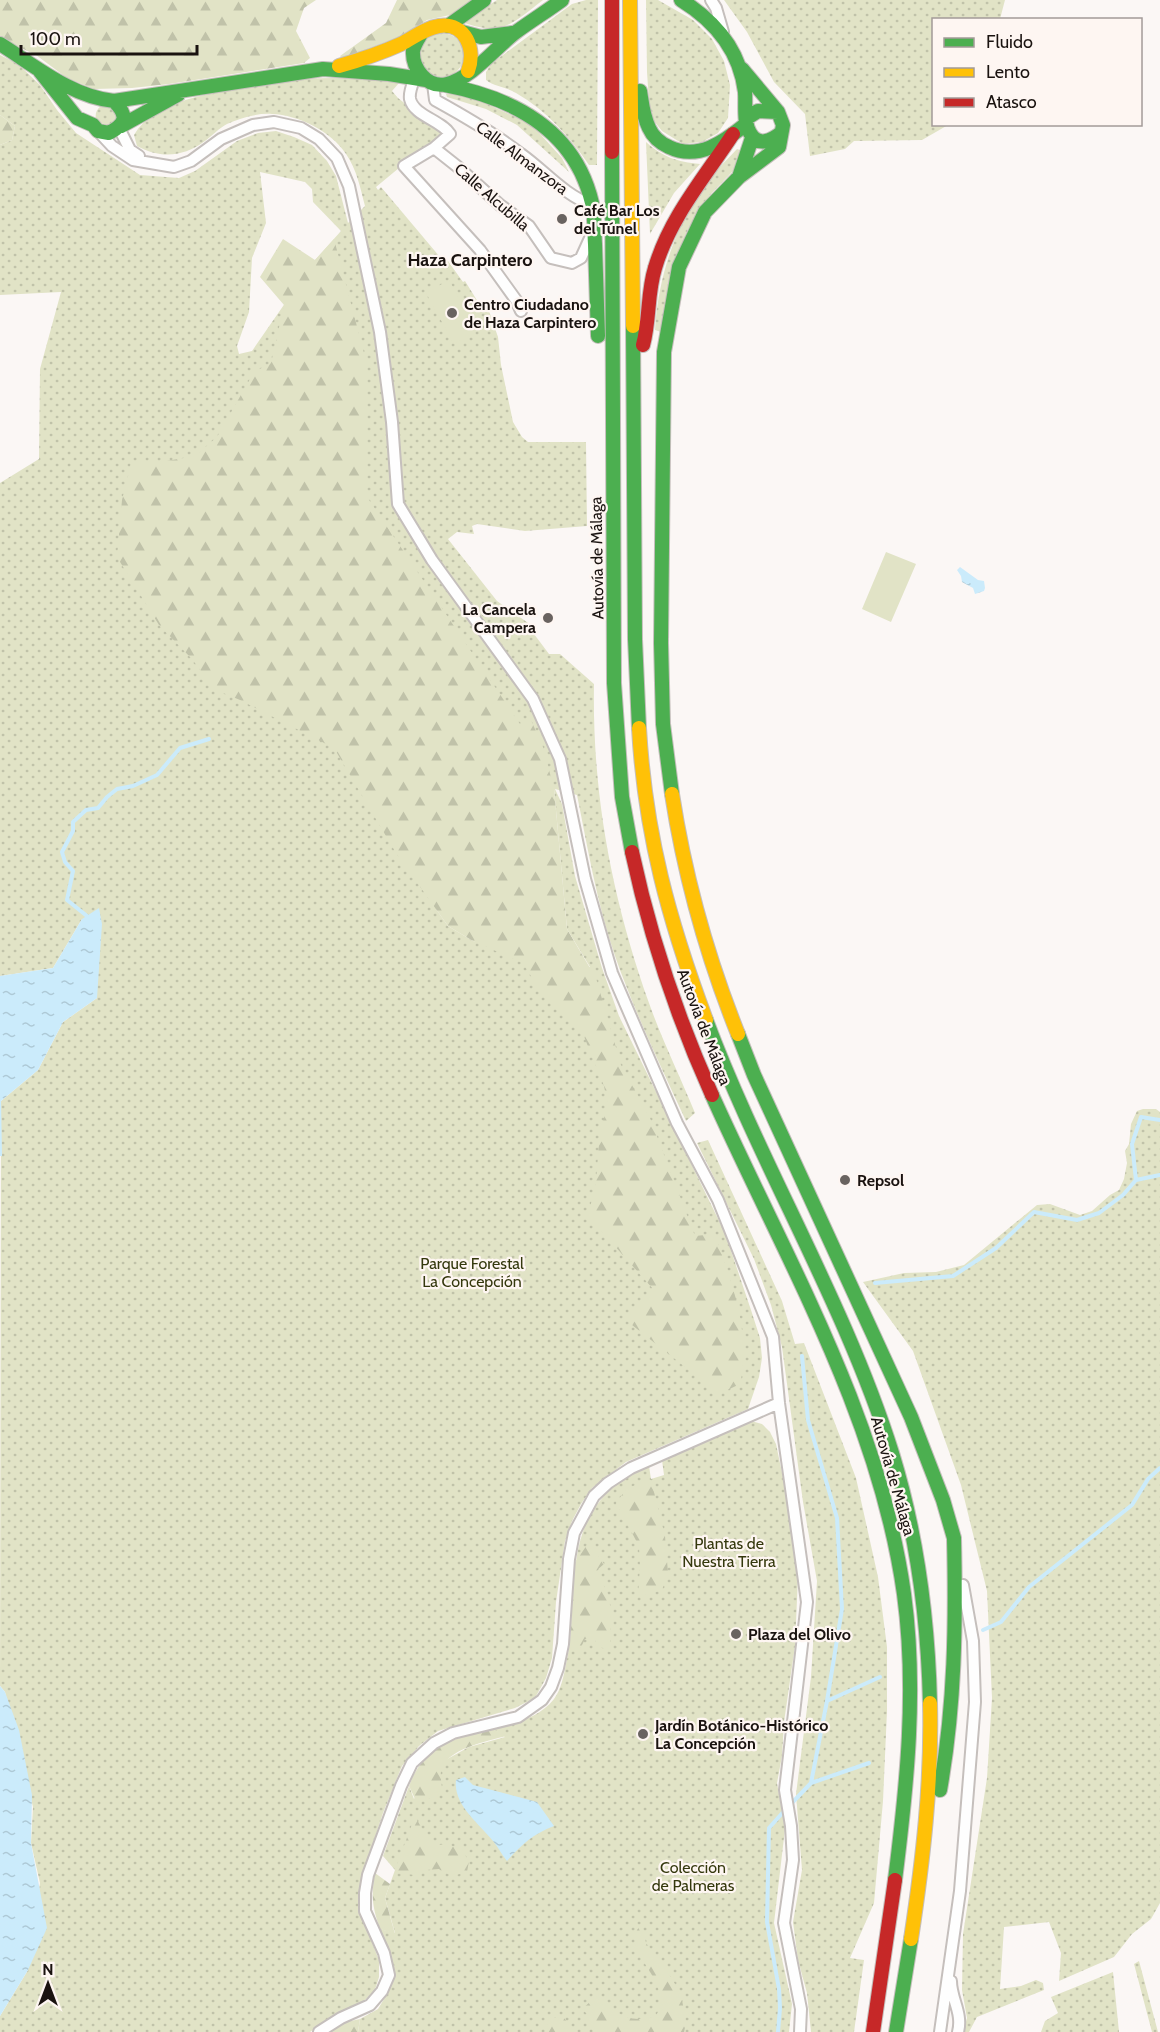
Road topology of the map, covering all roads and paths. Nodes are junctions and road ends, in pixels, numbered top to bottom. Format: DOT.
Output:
graph roads {
  1 [pos="484,0"];
  2 [pos="562,0"];
  3 [pos="612,0"];
  4 [pos="630,0"];
  5 [pos="681,0"];
  6 [pos="711,0"];
  7 [pos="448,26"];
  8 [pos="462,32"];
  9 [pos="516,32"];
  10 [pos="421,34"];
  11 [pos="725,38"];
  12 [pos="0,44"];
  13 [pos="630,50"];
  14 [pos="739,66"];
  15 [pos="38,69"];
  16 [pos="327,69"];
  17 [pos="468,71"];
  18 [pos="430,82"];
  19 [pos="188,90"];
  20 [pos="108,100"];
  21 [pos="778,112"];
  22 [pos="747,121"];
  23 [pos="120,127"];
  24 [pos="95,128"];
  25 [pos="781,133"];
  26 [pos="733,134"];
  27 [pos="752,138"];
  28 [pos="434,148"];
  29 [pos="152,164"];
  30 [pos="739,177"];
  31 [pos="593,205"];
  32 [pos="595,234"];
  33 [pos="521,311"];
  34 [pos="598,345"];
  35 [pos="634,371"];
  36 [pos="599,459"];
  37 [pos="603,719"];
  38 [pos="618,849"];
  39 [pos="645,955"];
  40 [pos="658,997"];
  41 [pos="758,1224"];
  42 [pos="822,1365"];
  43 [pos="779,1403"];
  44 [pos="887,1510"];
  45 [pos="954,1538"];
  46 [pos="920,1866"];
  47 [pos="950,1958"];
  48 [pos="320,2032"];
  49 [pos="800,2032"];
  50 [pos="873,2032"];
  51 [pos="896,2032"];
  52 [pos="940,2032"];
  53 [pos="958,2032"];
  1 -- 7 [label="main road"];
  2 -- 9 [label="main road"];
  3 -- 44 [label="main road, Autovía de Málaga"];
  4 -- 13 [label="main road, Autovía de Málaga"];
  5 -- 11 [label="main road"];
  6 -- 11 [label="street"];
  7 -- 8 [label="main road"];
  7 -- 10 [label="main road"];
  8 -- 9 [label="main road"];
  8 -- 17 [label="main road"];
  9 -- 17 [label="main road"];
  10 -- 16 [label="main road"];
  10 -- 18 [label="main road"];
  11 -- 14 [label="main road"];
  12 -- 15 [label="main road"];
  13 -- 26 [label="main road"];
  13 -- 35 [label="main road, Autovía de Málaga"];
  14 -- 21 [label="main road"];
  14 -- 22 [label="main road"];
  15 -- 20 [label="main road"];
  15 -- 24 [label="main road"];
  16 -- 18 [label="main road"];
  16 -- 19 [label="main road"];
  17 -- 18 [label="main road"];
  18 -- 28 [label="street"];
  18 -- 31 [label="street, Calle Almanzora"];
  18 -- 31 [label="main road"];
  19 -- 20 [label="main road"];
  19 -- 23 [label="main road"];
  20 -- 23 [label="main road"];
  20 -- 24 [label="main road"];
  21 -- 22 [label="main road"];
  21 -- 25 [label="main road"];
  22 -- 26 [label="main road"];
  22 -- 27 [label="main road"];
  23 -- 24 [label="main road"];
  23 -- 29 [label="street"];
  24 -- 29 [label="street"];
  25 -- 27 [label="main road"];
  25 -- 30 [label="main road"];
  26 -- 35 [label="main road"];
  27 -- 30 [label="main road"];
  28 -- 32 [label="street, Calle Alcubilla"];
  28 -- 33 [label="street"];
  29 -- 43 [label="street"];
  30 -- 45 [label="main road"];
  31 -- 32 [label="main road"];
  32 -- 34 [label="main road"];
  35 -- 46 [label="main road, Autovía de Málaga"];
  36 -- 37 [label="main road"];
  38 -- 39 [label="main road"];
  40 -- 41 [label="main road"];
  42 -- 44 [label="main road"];
  43 -- 48 [label="street"];
  43 -- 49 [label="street"];
  44 -- 50 [label="main road, Autovía de Málaga"];
  45 -- 46 [label="main road"];
  45 -- 47 [label="street"];
  46 -- 51 [label="main road, Autovía de Málaga"];
  47 -- 52 [label="street"];
  47 -- 53 [label="street"];
}
